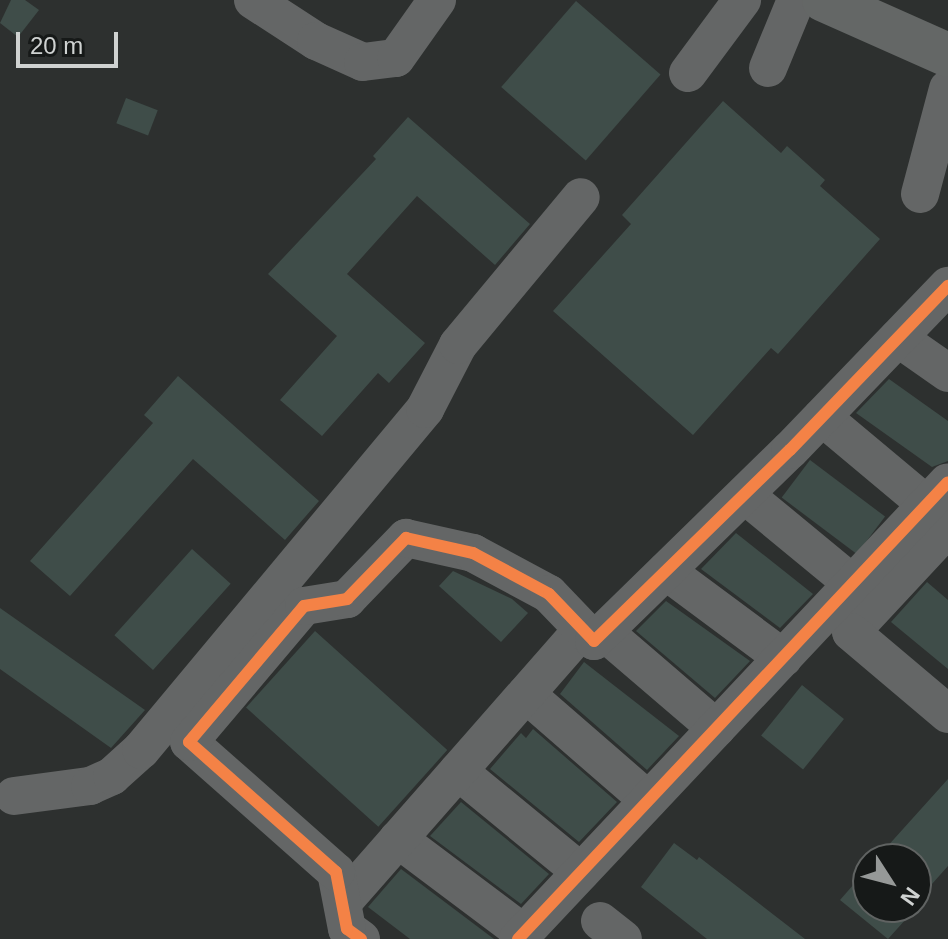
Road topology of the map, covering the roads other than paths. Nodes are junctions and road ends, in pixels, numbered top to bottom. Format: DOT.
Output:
graph roads {
  1 [pos="253,0"];
  2 [pos="437,0"];
  3 [pos="742,0"];
  4 [pos="796,0"];
  5 [pos="824,0"];
  6 [pos="948,55"];
  7 [pos="768,68"];
  8 [pos="688,73"];
  9 [pos="948,89"];
  10 [pos="920,194"];
  11 [pos="581,197"];
  12 [pos="948,286"];
  13 [pos="898,338"];
  14 [pos="948,373"];
  15 [pos="822,417"];
  16 [pos="745,495"];
  17 [pos="941,505"];
  18 [pos="666,571"];
  19 [pos="853,584"];
  20 [pos="594,631"];
  21 [pos="783,658"];
  22 [pos="526,694"];
  23 [pos="948,714"];
  24 [pos="716,728"];
  25 [pos="458,771"];
  26 [pos="14,796"];
  27 [pos="648,800"];
  28 [pos="398,839"];
  29 [pos="581,872"];
  30 [pos="343,902"];
  31 [pos="520,936"];
  32 [pos="361,939"];
  1 -- 2 [label="street"];
  3 -- 8 [label="street"];
  4 -- 7 [label="street"];
  5 -- 6 [label="main road"];
  9 -- 10 [label="street"];
  11 -- 26 [label="street"];
  12 -- 13 [label="street"];
  13 -- 14 [label="street"];
  13 -- 15 [label="street"];
  15 -- 16 [label="street"];
  15 -- 17 [label="street"];
  16 -- 18 [label="street"];
  16 -- 19 [label="street"];
  17 -- 19 [label="street"];
  17 -- 23 [label="street"];
  18 -- 20 [label="street"];
  18 -- 21 [label="street"];
  19 -- 21 [label="street"];
  20 -- 22 [label="street"];
  20 -- 24 [label="street"];
  20 -- 30 [label="street"];
  21 -- 24 [label="street"];
  22 -- 25 [label="street"];
  22 -- 27 [label="street"];
  24 -- 27 [label="street"];
  25 -- 28 [label="street"];
  25 -- 29 [label="street"];
  27 -- 29 [label="street"];
  28 -- 30 [label="street"];
  28 -- 31 [label="street"];
  29 -- 31 [label="street"];
  30 -- 32 [label="street"];
}
